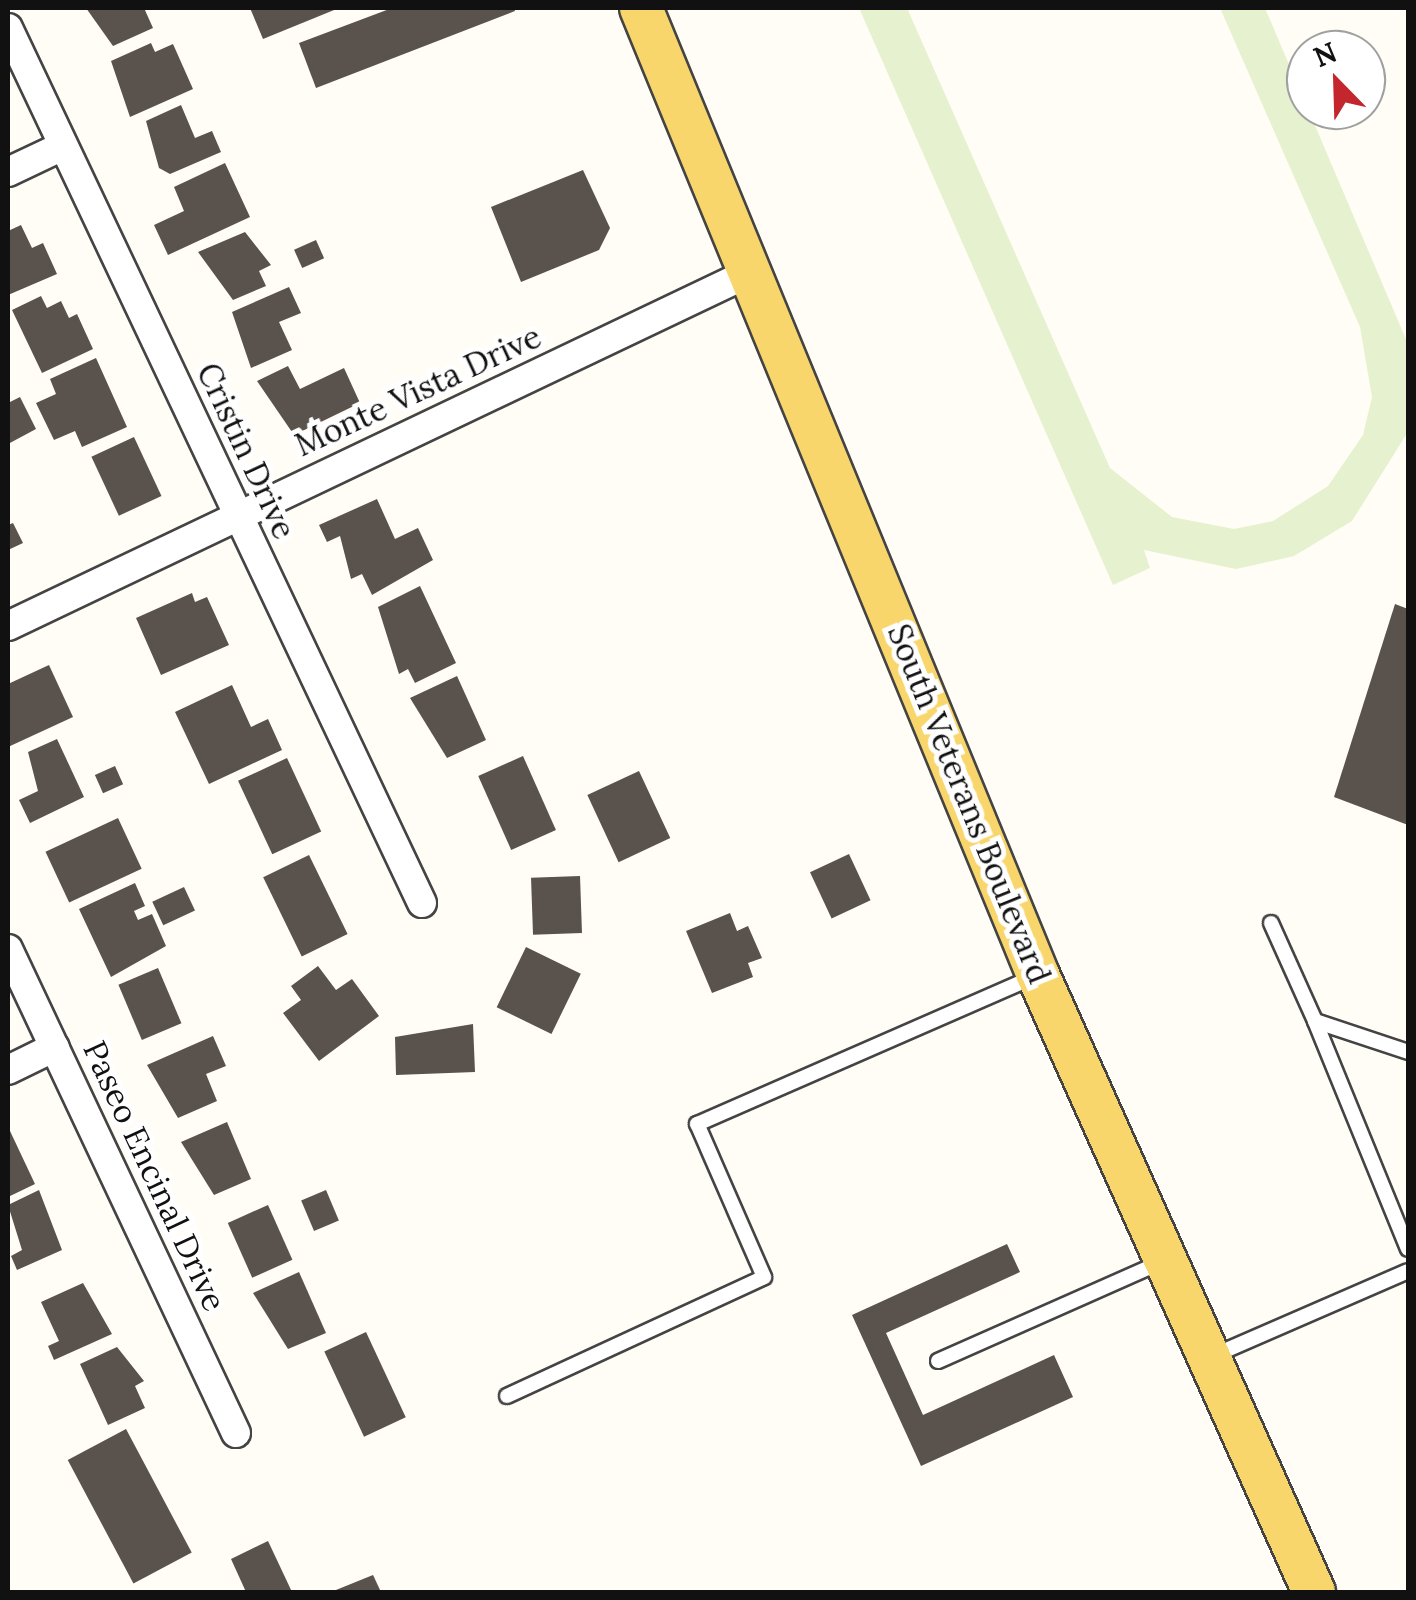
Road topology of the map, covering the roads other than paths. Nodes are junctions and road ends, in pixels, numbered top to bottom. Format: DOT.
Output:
graph roads {
  1 [pos="641,8"];
  2 [pos="8,28"];
  3 [pos="63,146"];
  4 [pos="8,172"];
  5 [pos="751,272"];
  6 [pos="238,516"];
  7 [pos="8,626"];
  8 [pos="422,903"];
  9 [pos="1271,923"];
  10 [pos="8,948"];
  11 [pos="1038,975"];
  12 [pos="1315,1020"];
  13 [pos="54,1047"];
  14 [pos="1408,1052"];
  15 [pos="8,1070"];
  16 [pos="1408,1249"];
  17 [pos="1166,1260"];
  18 [pos="1408,1271"];
  19 [pos="1210,1358"];
  20 [pos="938,1361"];
  21 [pos="507,1396"];
  22 [pos="236,1433"];
  23 [pos="1314,1592"];
  1 -- 5 [label="main road, South Veterans Boulevard"];
  2 -- 3 [label="street, Cristin Drive"];
  3 -- 4 [label="street"];
  3 -- 6 [label="street, Cristin Drive"];
  5 -- 6 [label="street, Monte Vista Drive"];
  5 -- 11 [label="main road, South Veterans Boulevard"];
  6 -- 7 [label="street, Monte Vista Drive"];
  6 -- 8 [label="street, Cristin Drive"];
  9 -- 12 [label="lane"];
  10 -- 13 [label="street, Paseo Encinal Drive"];
  11 -- 17 [label="main road, South Veterans Boulevard"];
  11 -- 21 [label="lane"];
  12 -- 14 [label="lane"];
  12 -- 16 [label="lane"];
  13 -- 15 [label="street"];
  13 -- 22 [label="street, Paseo Encinal Drive"];
  17 -- 19 [label="main road, South Veterans Boulevard"];
  17 -- 20 [label="lane"];
  18 -- 19 [label="lane"];
  19 -- 23 [label="main road, South Veterans Boulevard"];
}
